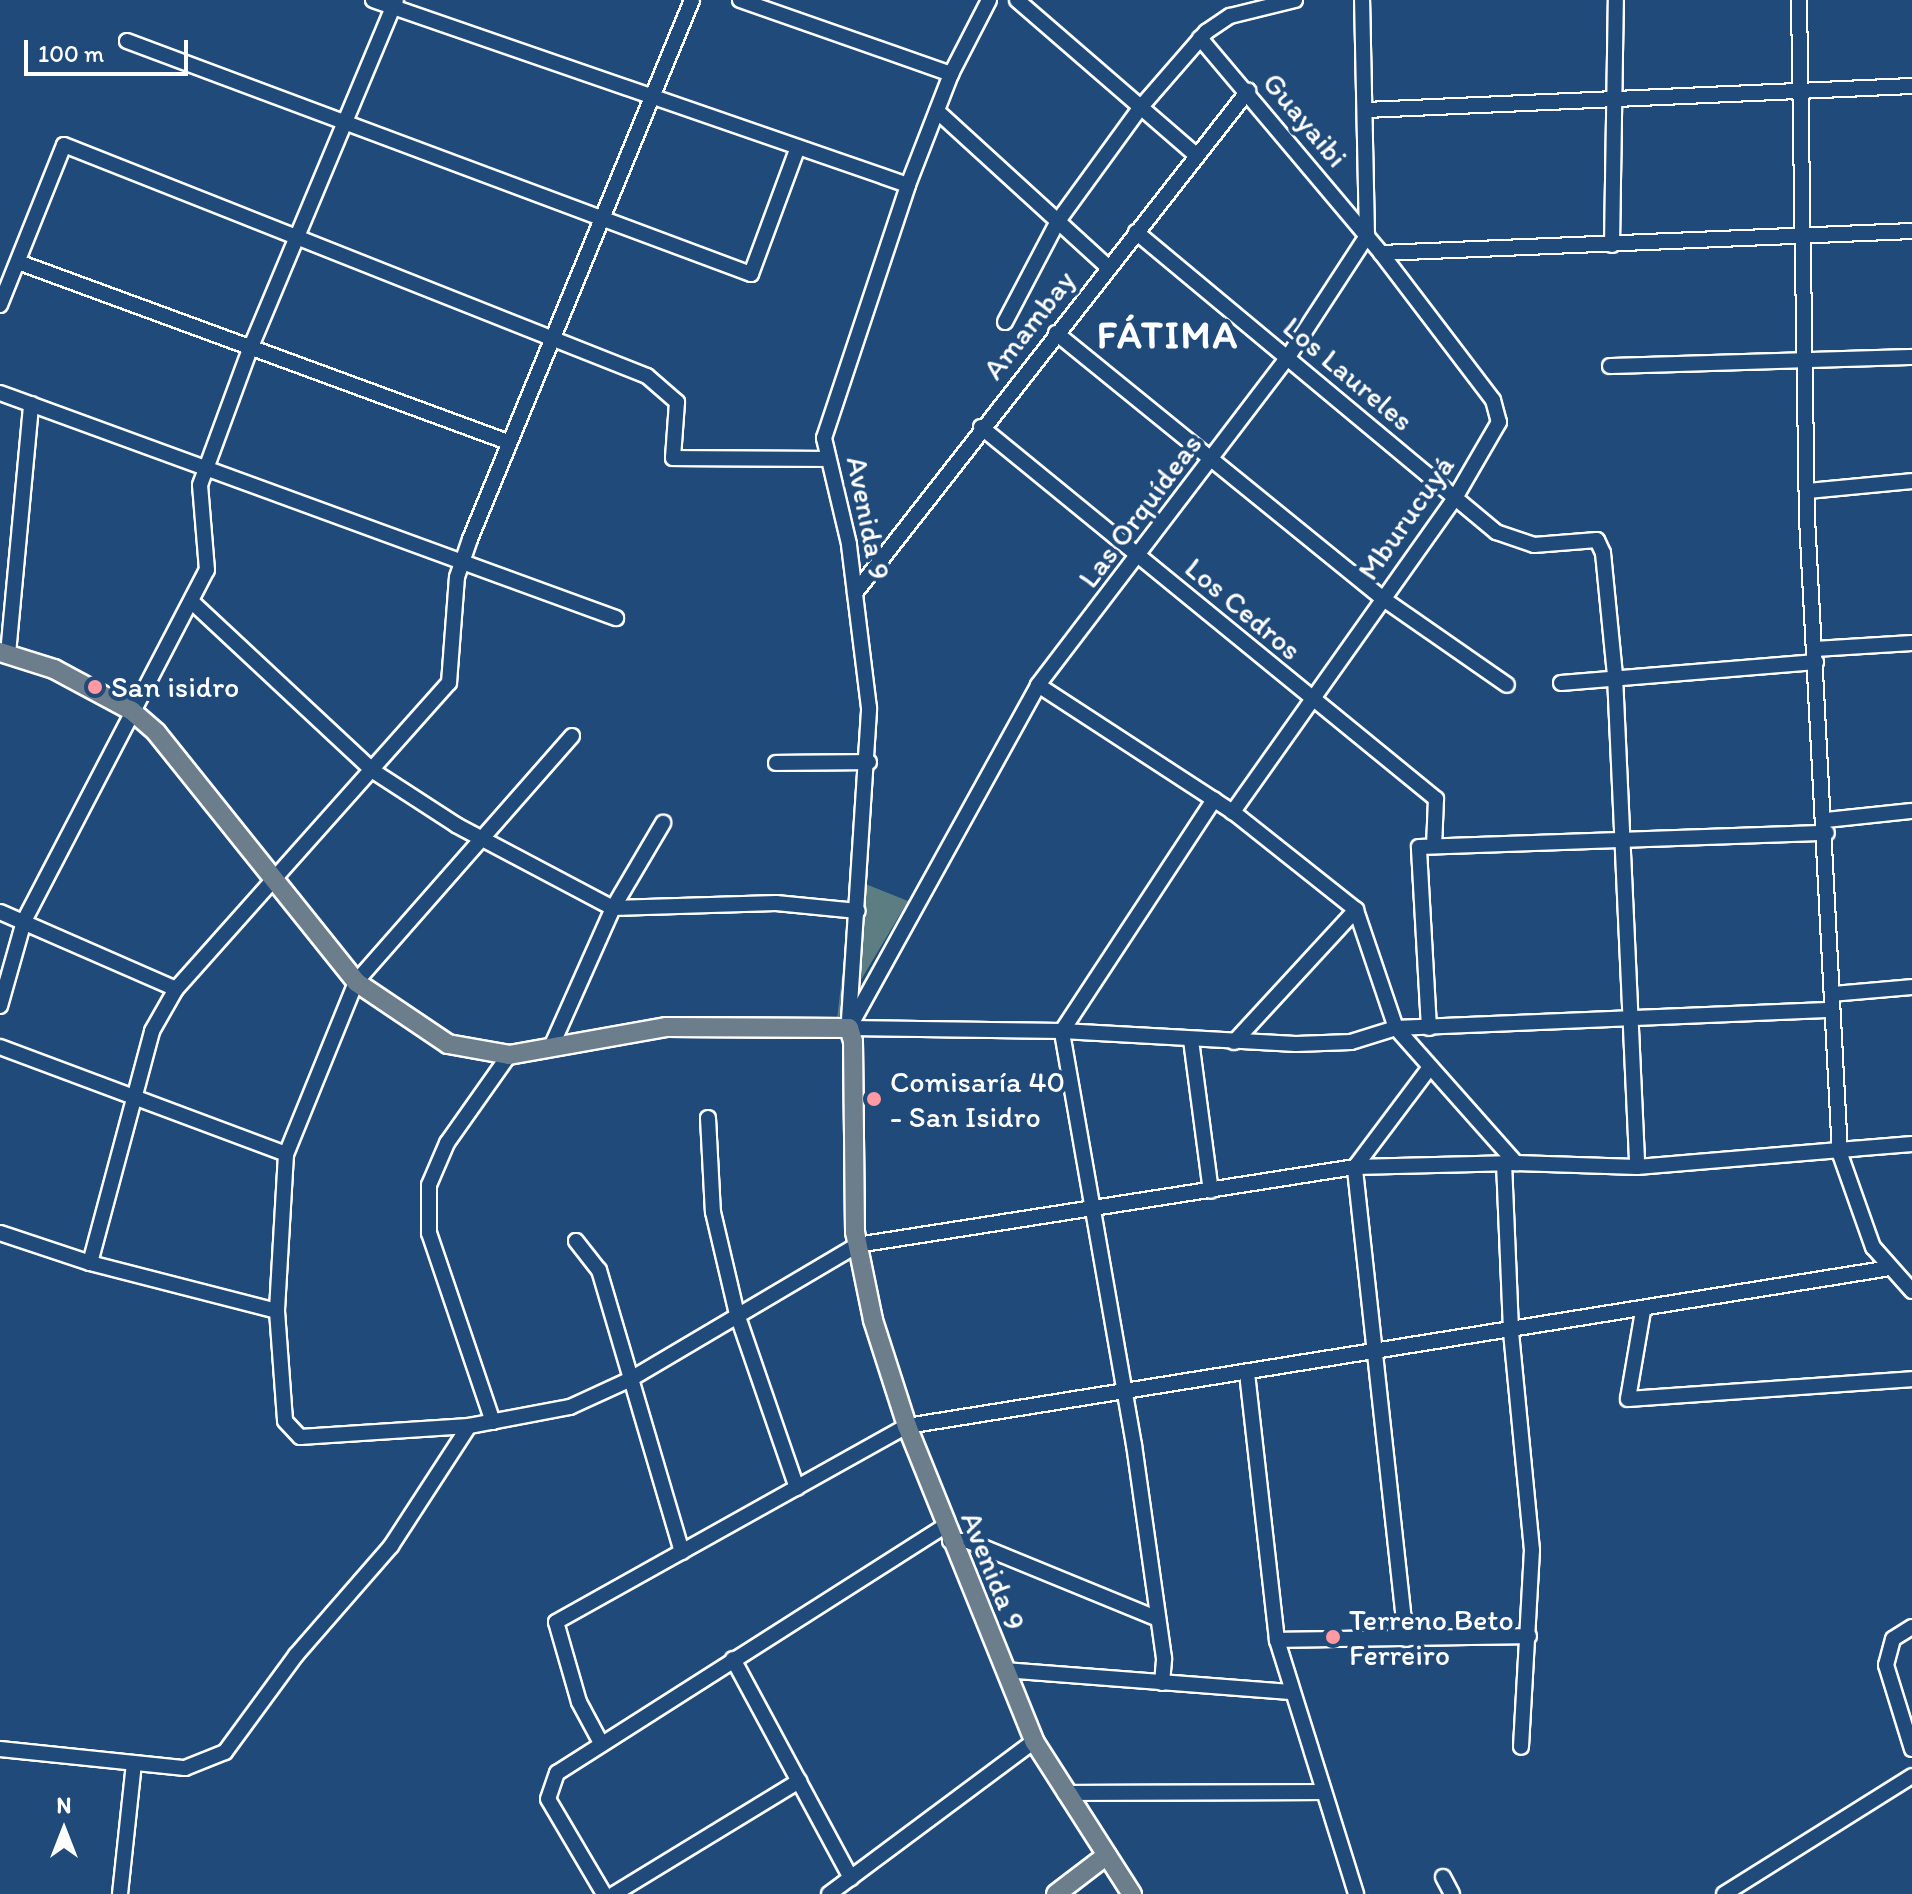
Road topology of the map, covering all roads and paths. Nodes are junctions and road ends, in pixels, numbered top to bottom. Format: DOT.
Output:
graph roads {
  1 [pos="373,0"];
  2 [pos="692,0"];
  3 [pos="740,0"];
  4 [pos="989,0"];
  5 [pos="1017,0"];
  6 [pos="1295,0"];
  7 [pos="1362,0"];
  8 [pos="1616,0"];
  9 [pos="1799,0"];
  10 [pos="394,4"];
  11 [pos="1200,38"];
  12 [pos="127,41"];
  13 [pos="951,74"];
  14 [pos="1912,86"];
  15 [pos="1800,89"];
  16 [pos="1248,91"];
  17 [pos="653,97"];
  18 [pos="1614,98"];
  19 [pos="1140,108"];
  20 [pos="1366,110"];
  21 [pos="937,111"];
  22 [pos="346,121"];
  23 [pos="798,147"];
  24 [pos="1197,156"];
  25 [pos="908,185"];
  26 [pos="604,217"];
  27 [pos="1058,221"];
  28 [pos="1912,231"];
  29 [pos="1136,232"];
  30 [pos="1367,236"];
  31 [pos="1802,236"];
  32 [pos="299,237"];
  33 [pos="1612,245"];
  34 [pos="1381,253"];
  35 [pos="18,262"];
  36 [pos="1108,267"];
  37 [pos="4,281"];
  38 [pos="0,305"];
  39 [pos="1005,322"];
  40 [pos="1056,333"];
  41 [pos="555,336"];
  42 [pos="250,349"];
  43 [pos="1288,357"];
  44 [pos="1912,357"];
  45 [pos="1805,360"];
  46 [pos="1610,366"];
  47 [pos="0,393"];
  48 [pos="31,404"];
  49 [pos="981,427"];
  50 [pos="508,442"];
  51 [pos="827,459"];
  52 [pos="1211,460"];
  53 [pos="205,471"];
  54 [pos="1912,481"];
  55 [pos="1807,491"];
  56 [pos="1455,498"];
  57 [pos="1139,557"];
  58 [pos="462,562"];
  59 [pos="855,593"];
  60 [pos="1382,598"];
  61 [pos="192,602"];
  62 [pos="616,618"];
  63 [pos="1912,643"];
  64 [pos="4,653"];
  65 [pos="1816,655"];
  66 [pos="1615,676"];
  67 [pos="1561,683"];
  68 [pos="1038,685"];
  69 [pos="1507,685"];
  70 [pos="1311,700"];
  71 [pos="132,711"];
  72 [pos="572,736"];
  73 [pos="869,762"];
  74 [pos="776,763"];
  75 [pos="373,771"];
  76 [pos="1214,800"];
  77 [pos="1912,811"];
  78 [pos="1233,812"];
  79 [pos="663,823"];
  80 [pos="1826,826"];
  81 [pos="482,839"];
  82 [pos="1621,841"];
  83 [pos="1434,846"];
  84 [pos="273,878"];
  85 [pos="613,908"];
  86 [pos="1356,910"];
  87 [pos="858,911"];
  88 [pos="0,912"];
  89 [pos="24,921"];
  90 [pos="356,982"];
  91 [pos="1912,987"];
  92 [pos="176,989"];
  93 [pos="1832,994"];
  94 [pos="0,1006"];
  95 [pos="1832,1010"];
  96 [pos="1628,1019"];
  97 [pos="849,1028"];
  98 [pos="1396,1028"];
  99 [pos="1429,1028"];
  100 [pos="1062,1031"];
  101 [pos="1191,1040"];
  102 [pos="1234,1042"];
  103 [pos="552,1045"];
  104 [pos="0,1047"];
  105 [pos="509,1055"];
  106 [pos="1430,1067"];
  107 [pos="132,1101"];
  108 [pos="708,1118"];
  109 [pos="1912,1144"];
  110 [pos="286,1154"];
  111 [pos="1840,1154"];
  112 [pos="1510,1163"];
  113 [pos="1355,1167"];
  114 [pos="1637,1167"];
  115 [pos="1211,1191"];
  116 [pos="1090,1210"];
  117 [pos="0,1233"];
  118 [pos="576,1241"];
  119 [pos="857,1245"];
  120 [pos="90,1263"];
  121 [pos="1890,1268"];
  122 [pos="1912,1291"];
  123 [pos="277,1311"];
  124 [pos="1643,1311"];
  125 [pos="737,1314"];
  126 [pos="1511,1332"];
  127 [pos="1375,1351"];
  128 [pos="1247,1373"];
  129 [pos="1912,1379"];
  130 [pos="629,1380"];
  131 [pos="1122,1391"];
  132 [pos="493,1422"];
  133 [pos="469,1426"];
  134 [pos="907,1426"];
  135 [pos="797,1488"];
  136 [pos="947,1533"];
  137 [pos="682,1552"];
  138 [pos="1158,1619"];
  139 [pos="1912,1627"];
  140 [pos="1529,1636"];
  141 [pos="1406,1639"];
  142 [pos="1277,1640"];
  143 [pos="733,1659"];
  144 [pos="1004,1670"];
  145 [pos="1162,1683"];
  146 [pos="1290,1692"];
  147 [pos="1034,1741"];
  148 [pos="601,1743"];
  149 [pos="1521,1747"];
  150 [pos="0,1749"];
  151 [pos="1912,1749"];
  152 [pos="134,1764"];
  153 [pos="1912,1776"];
  154 [pos="799,1781"];
  155 [pos="1324,1792"];
  156 [pos="1065,1793"];
  157 [pos="1107,1855"];
  158 [pos="1443,1877"];
  159 [pos="851,1878"];
  160 [pos="120,1894"];
  161 [pos="604,1894"];
  162 [pos="614,1894"];
  163 [pos="829,1894"];
  164 [pos="1056,1894"];
  165 [pos="1132,1894"];
  166 [pos="1356,1894"];
  167 [pos="1452,1894"];
  168 [pos="1724,1894"];
  1 -- 10 [label="street"];
  2 -- 17 [label="street"];
  3 -- 13 [label="street"];
  4 -- 13 [label="street, Avenida 9"];
  5 -- 19 [label="street"];
  6 -- 11 [label="street"];
  7 -- 20 [label="street"];
  8 -- 18 [label="street"];
  9 -- 15 [label="street"];
  10 -- 17 [label="street"];
  10 -- 22 [label="street"];
  11 -- 16 [label="street, Guayaibi"];
  11 -- 19 [label="street"];
  12 -- 22 [label="street"];
  13 -- 21 [label="street, Avenida 9"];
  14 -- 15 [label="street"];
  15 -- 18 [label="street"];
  15 -- 31 [label="street"];
  16 -- 24 [label="street, Amambay"];
  16 -- 30 [label="street, Guayaibi"];
  17 -- 23 [label="street"];
  17 -- 26 [label="street"];
  18 -- 20 [label="street"];
  18 -- 33 [label="street"];
  19 -- 24 [label="street"];
  19 -- 27 [label="street"];
  20 -- 30 [label="street"];
  21 -- 25 [label="street, Avenida 9"];
  21 -- 27 [label="street"];
  22 -- 26 [label="street"];
  22 -- 32 [label="street"];
  23 -- 25 [label="street"];
  23 -- 26 [label="street"];
  24 -- 29 [label="street, Amambay"];
  25 -- 51 [label="street, Avenida 9"];
  26 -- 41 [label="street"];
  27 -- 36 [label="street"];
  27 -- 39 [label="street"];
  28 -- 31 [label="street"];
  29 -- 36 [label="street, Amambay"];
  29 -- 43 [label="street, Los Laureles"];
  30 -- 34 [label="street, Guayaibi"];
  30 -- 43 [label="street, Las Orquídeas"];
  31 -- 33 [label="street"];
  31 -- 45 [label="street"];
  32 -- 35 [label="street"];
  32 -- 41 [label="street"];
  32 -- 42 [label="street"];
  33 -- 34 [label="street"];
  34 -- 56 [label="street, Mburucuyá"];
  35 -- 37 [label="street"];
  35 -- 42 [label="street"];
  36 -- 40 [label="street, Amambay"];
  37 -- 38 [label="street"];
  40 -- 49 [label="street, Amambay"];
  40 -- 52 [label="street"];
  41 -- 50 [label="street"];
  41 -- 51 [label="street"];
  42 -- 50 [label="street"];
  42 -- 53 [label="street"];
  43 -- 52 [label="street, Las Orquídeas"];
  43 -- 56 [label="street, Los Laureles"];
  44 -- 45 [label="street"];
  45 -- 46 [label="street"];
  45 -- 55 [label="street"];
  47 -- 48 [label="street"];
  48 -- 53 [label="street"];
  48 -- 64 [label="street"];
  49 -- 57 [label="street, Los Cedros"];
  49 -- 59 [label="street, Amambay"];
  50 -- 58 [label="street"];
  51 -- 59 [label="street, Avenida 9"];
  52 -- 57 [label="street, Las Orquídeas"];
  52 -- 60 [label="street"];
  53 -- 58 [label="street"];
  53 -- 61 [label="street"];
  54 -- 55 [label="street"];
  55 -- 65 [label="street"];
  56 -- 60 [label="street, Mburucuyá"];
  56 -- 66 [label="street, Los Laureles"];
  57 -- 68 [label="street, Las Orquídeas"];
  57 -- 70 [label="street, Los Cedros"];
  58 -- 62 [label="street"];
  58 -- 75 [label="street"];
  59 -- 73 [label="street, Avenida 9"];
  60 -- 69 [label="street"];
  60 -- 70 [label="street, Mburucuyá"];
  61 -- 71 [label="street"];
  61 -- 75 [label="street"];
  63 -- 65 [label="street"];
  64 -- 71 [label="main road"];
  65 -- 66 [label="street"];
  65 -- 80 [label="street"];
  66 -- 67 [label="street"];
  66 -- 82 [label="street"];
  68 -- 76 [label="street"];
  68 -- 97 [label="street, Las Orquídeas"];
  70 -- 78 [label="street, Mburucuyá"];
  70 -- 83 [label="street, Los Cedros"];
  71 -- 84 [label="main road"];
  71 -- 89 [label="street"];
  72 -- 81 [label="street"];
  73 -- 74 [label="street"];
  73 -- 87 [label="street, Avenida 9"];
  75 -- 81 [label="street"];
  75 -- 84 [label="street"];
  76 -- 78 [label="street"];
  76 -- 100 [label="street"];
  77 -- 80 [label="street"];
  78 -- 86 [label="street"];
  79 -- 85 [label="street"];
  80 -- 82 [label="street"];
  80 -- 93 [label="street"];
  81 -- 85 [label="street"];
  81 -- 90 [label="street"];
  82 -- 83 [label="street"];
  82 -- 96 [label="street"];
  83 -- 99 [label="street"];
  84 -- 90 [label="main road"];
  84 -- 92 [label="street"];
  85 -- 87 [label="street"];
  85 -- 103 [label="street"];
  86 -- 98 [label="street"];
  86 -- 102 [label="street"];
  87 -- 97 [label="street, Avenida 9"];
  88 -- 89 [label="street"];
  89 -- 92 [label="street"];
  89 -- 94 [label="street"];
  90 -- 105 [label="main road"];
  90 -- 110 [label="street"];
  91 -- 93 [label="street"];
  92 -- 107 [label="street"];
  93 -- 95 [label="street"];
  95 -- 96 [label="street"];
  95 -- 111 [label="street"];
  96 -- 99 [label="street"];
  96 -- 114 [label="street"];
  97 -- 100 [label="street"];
  97 -- 103 [label="main road"];
  97 -- 119 [label="main road, Avenida 9"];
  98 -- 99 [label="street"];
  98 -- 102 [label="street"];
  98 -- 106 [label="street"];
  100 -- 101 [label="street"];
  100 -- 116 [label="street"];
  101 -- 102 [label="street"];
  101 -- 115 [label="street"];
  103 -- 105 [label="main road"];
  104 -- 107 [label="street"];
  105 -- 132 [label="street"];
  106 -- 112 [label="street"];
  106 -- 113 [label="street"];
  107 -- 110 [label="street"];
  107 -- 120 [label="street"];
  108 -- 125 [label="street"];
  109 -- 111 [label="street"];
  110 -- 123 [label="street"];
  111 -- 114 [label="street"];
  111 -- 121 [label="street"];
  112 -- 113 [label="street"];
  112 -- 114 [label="street"];
  112 -- 126 [label="street"];
  113 -- 115 [label="street"];
  113 -- 127 [label="street"];
  115 -- 116 [label="street"];
  116 -- 119 [label="street"];
  116 -- 131 [label="street"];
  117 -- 120 [label="street"];
  118 -- 130 [label="street"];
  119 -- 125 [label="street"];
  119 -- 134 [label="main road, Avenida 9"];
  120 -- 123 [label="street"];
  121 -- 122 [label="street"];
  121 -- 124 [label="street"];
  123 -- 133 [label="street"];
  124 -- 126 [label="street"];
  124 -- 129 [label="street"];
  125 -- 130 [label="street"];
  125 -- 135 [label="street"];
  126 -- 127 [label="street"];
  126 -- 140 [label="street"];
  127 -- 128 [label="street"];
  127 -- 141 [label="street"];
  128 -- 131 [label="street"];
  128 -- 142 [label="street"];
  130 -- 132 [label="street"];
  130 -- 137 [label="street"];
  131 -- 134 [label="street"];
  131 -- 138 [label="street"];
  132 -- 133 [label="street"];
  133 -- 152 [label="street"];
  134 -- 135 [label="street"];
  134 -- 136 [label="main road, Avenida 9"];
  135 -- 137 [label="street"];
  136 -- 138 [label="street"];
  136 -- 143 [label="street"];
  136 -- 144 [label="main road, Avenida 9"];
  137 -- 148 [label="street"];
  138 -- 145 [label="street"];
  139 -- 151 [label="street"];
  140 -- 141 [label="street"];
  140 -- 149 [label="street"];
  141 -- 142 [label="street"];
  142 -- 146 [label="street"];
  143 -- 148 [label="street"];
  143 -- 154 [label="street"];
  144 -- 145 [label="street"];
  144 -- 147 [label="main road, Avenida 9"];
  145 -- 146 [label="street"];
  146 -- 155 [label="street"];
  147 -- 156 [label="main road, Avenida 9"];
  147 -- 159 [label="street"];
  148 -- 161 [label="street"];
  150 -- 152 [label="street"];
  152 -- 160 [label="street"];
  153 -- 168 [label="street"];
  154 -- 159 [label="street"];
  154 -- 162 [label="street"];
  155 -- 156 [label="street"];
  155 -- 166 [label="street"];
  156 -- 157 [label="main road, Avenida 9"];
  157 -- 164 [label="main road"];
  157 -- 165 [label="main road, Avenida 9"];
  158 -- 167 [label="street"];
  159 -- 163 [label="street"];
}
